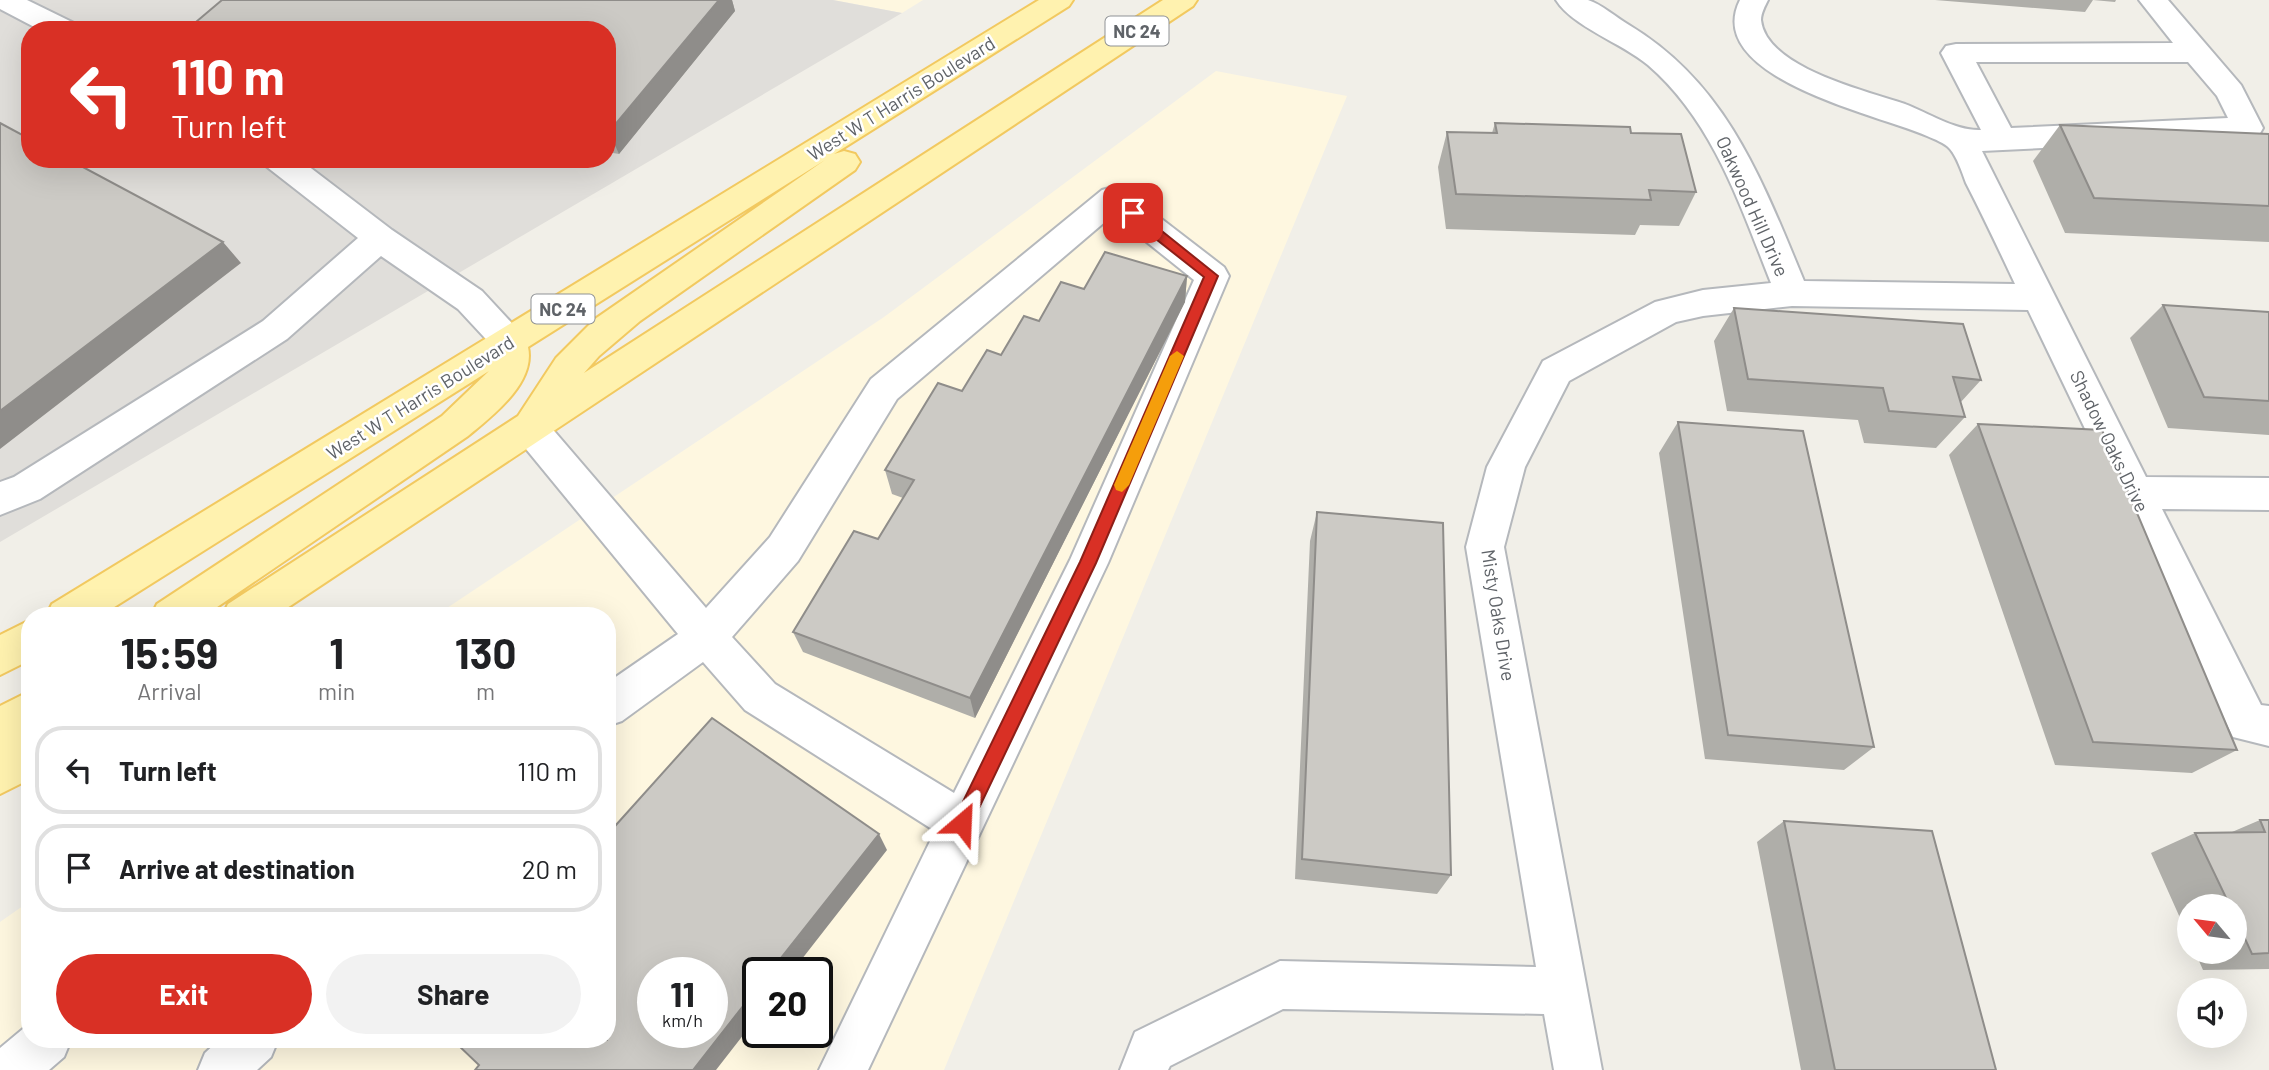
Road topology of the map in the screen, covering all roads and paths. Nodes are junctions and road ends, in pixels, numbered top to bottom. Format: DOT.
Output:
graph roads {
  1 [pos="4,0"];
  2 [pos="1183,0"];
  3 [pos="1545,0"];
  4 [pos="1754,0"];
  5 [pos="2153,0"];
  6 [pos="1578,6"];
  7 [pos="1046,8"];
  8 [pos="46,21"];
  9 [pos="2198,52"];
  10 [pos="2001,139"];
  11 [pos="1962,141"];
  12 [pos="290,168"];
  13 [pos="380,238"];
  14 [pos="1792,293"];
  15 [pos="2040,297"];
  16 [pos="509,342"];
  17 [pos="530,428"];
  18 [pos="2135,493"];
  19 [pos="2269,494"];
  20 [pos="0,499"];
  21 [pos="81,607"];
  22 [pos="184,607"];
  23 [pos="256,607"];
  24 [pos="706,637"];
  25 [pos="21,644"];
  26 [pos="0,657"];
  27 [pos="616,701"];
  28 [pos="21,716"];
  29 [pos="2269,726"];
  30 [pos="0,730"];
  31 [pos="21,761"];
  32 [pos="0,774"];
  33 [pos="962,823"];
  34 [pos="1564,991"];
  35 [pos="38,1048"];
  36 [pos="245,1048"];
  37 [pos="12,1070"];
  38 [pos="222,1070"];
  39 [pos="844,1070"];
  40 [pos="1144,1070"];
  41 [pos="1578,1070"];
  1 -- 8 [label="street"];
  2 -- 17 [label="main road, NC 24"];
  3 -- 6 [label="street, Oakwood Hill Drive"];
  4 -- 11 [label="street"];
  5 -- 9 [label="street"];
  6 -- 14 [label="street, Oakwood Hill Drive"];
  7 -- 16 [label="main road, West W T Harris Boulevard / NC 24"];
  7 -- 17 [label="main road"];
  9 -- 10 [label="street"];
  9 -- 10 [label="street"];
  10 -- 11 [label="street"];
  11 -- 15 [label="street, Shadow Oaks Drive"];
  12 -- 13 [label="street"];
  13 -- 16 [label="street"];
  13 -- 20 [label="street"];
  14 -- 15 [label="street, Misty Oaks Drive"];
  14 -- 34 [label="street, Misty Oaks Drive"];
  15 -- 18 [label="street, Shadow Oaks Drive"];
  16 -- 21 [label="main road, West W T Harris Boulevard / NC 24"];
  16 -- 22 [label="main road"];
  17 -- 23 [label="main road, NC 24"];
  17 -- 24 [label="street"];
  18 -- 19 [label="street"];
  18 -- 29 [label="street, Shadow Oaks Drive"];
  24 -- 27 [label="street"];
  24 -- 33 [label="street"];
  24 -- 33 [label="street"];
  25 -- 26 [label="main road"];
  28 -- 30 [label="main road"];
  31 -- 32 [label="main road"];
  33 -- 39 [label="street"];
  34 -- 40 [label="street"];
  34 -- 41 [label="street, Misty Oaks Drive"];
  35 -- 37 [label="street"];
  36 -- 38 [label="street"];
}
